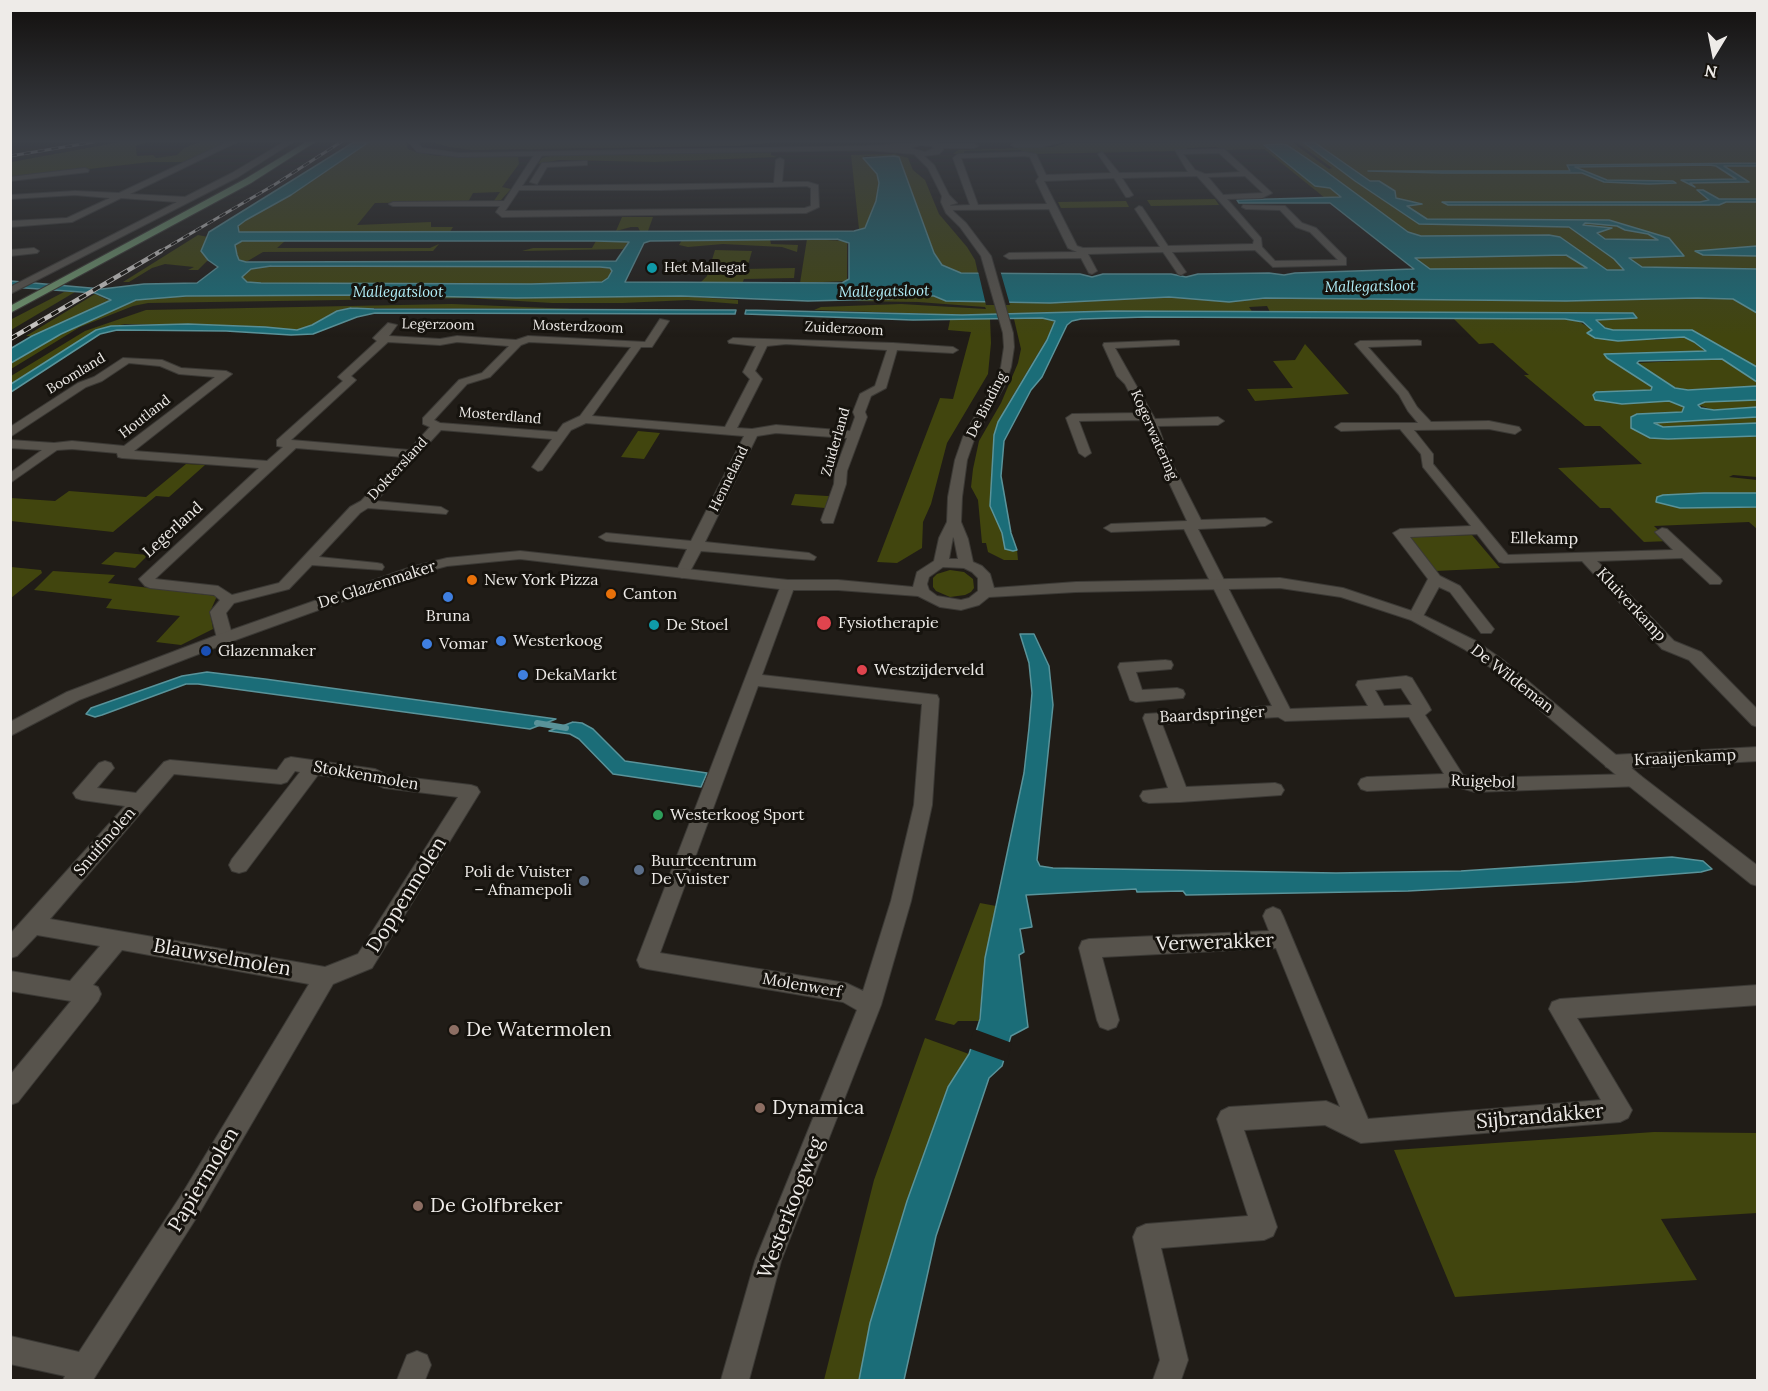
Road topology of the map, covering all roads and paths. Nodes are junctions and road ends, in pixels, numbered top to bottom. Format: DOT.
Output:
graph roads {
  1 [pos="97,207"];
  2 [pos="177,207"];
  3 [pos="185,207"];
  4 [pos="195,207"];
  5 [pos="503,207"];
  6 [pos="730,207"];
  7 [pos="815,207"];
  8 [pos="975,207"];
  9 [pos="982,207"];
  10 [pos="1051,207"];
  11 [pos="1230,207"];
  12 [pos="952,208"];
  13 [pos="1139,209"];
  14 [pos="729,212"];
  15 [pos="10,224"];
  16 [pos="1257,247"];
  17 [pos="1166,249"];
  18 [pos="34,251"];
  19 [pos="10,253"];
  20 [pos="1083,253"];
  21 [pos="1009,256"];
  22 [pos="1092,271"];
  23 [pos="1181,272"];
  24 [pos="32,287"];
  25 [pos="10,301"];
  26 [pos="10,310"];
  27 [pos="664,321"];
  28 [pos="392,325"];
  29 [pos="386,338"];
  30 [pos="733,341"];
  31 [pos="517,343"];
  32 [pos="763,343"];
  33 [pos="1175,343"];
  34 [pos="1417,343"];
  35 [pos="647,345"];
  36 [pos="893,346"];
  37 [pos="953,350"];
  38 [pos="127,360"];
  39 [pos="584,419"];
  40 [pos="1149,420"];
  41 [pos="1218,422"];
  42 [pos="438,426"];
  43 [pos="1428,426"];
  44 [pos="1341,427"];
  45 [pos="1405,427"];
  46 [pos="1515,430"];
  47 [pos="729,431"];
  48 [pos="10,433"];
  49 [pos="752,433"];
  50 [pos="855,435"];
  51 [pos="560,436"];
  52 [pos="10,444"];
  53 [pos="293,444"];
  54 [pos="54,447"];
  55 [pos="126,450"];
  56 [pos="1085,453"];
  57 [pos="412,454"];
  58 [pos="271,465"];
  59 [pos="538,467"];
  60 [pos="10,479"];
  61 [pos="366,504"];
  62 [pos="441,511"];
  63 [pos="828,520"];
  64 [pos="954,522"];
  65 [pos="1265,522"];
  66 [pos="1192,525"];
  67 [pos="1111,528"];
  68 [pos="1481,530"];
  69 [pos="1662,532"];
  70 [pos="606,537"];
  71 [pos="696,546"];
  72 [pos="1686,554"];
  73 [pos="810,556"];
  74 [pos="1587,558"];
  75 [pos="308,560"];
  76 [pos="941,563"];
  77 [pos="966,564"];
  78 [pos="377,567"];
  79 [pos="682,574"];
  80 [pos="922,575"];
  81 [pos="985,577"];
  82 [pos="1435,579"];
  83 [pos="1715,581"];
  84 [pos="1218,584"];
  85 [pos="788,585"];
  86 [pos="838,585"];
  87 [pos="1076,587"];
  88 [pos="922,592"];
  89 [pos="985,593"];
  90 [pos="229,600"];
  91 [pos="1416,617"];
  92 [pos="1486,629"];
  93 [pos="225,638"];
  94 [pos="1165,665"];
  95 [pos="752,680"];
  96 [pos="1177,694"];
  97 [pos="1143,696"];
  98 [pos="1283,711"];
  99 [pos="1414,711"];
  100 [pos="1379,712"];
  101 [pos="1150,718"];
  102 [pos="1758,721"];
  103 [pos="10,730"];
  104 [pos="1758,754"];
  105 [pos="1612,762"];
  106 [pos="314,767"];
  107 [pos="105,768"];
  108 [pos="1457,780"];
  109 [pos="1635,781"];
  110 [pos="1367,784"];
  111 [pos="1275,790"];
  112 [pos="471,792"];
  113 [pos="1180,795"];
  114 [pos="1149,796"];
  115 [pos="140,801"];
  116 [pos="239,865"];
  117 [pos="1758,878"];
  118 [pos="1273,916"];
  119 [pos="33,925"];
  120 [pos="118,939"];
  121 [pos="1282,939"];
  122 [pos="10,949"];
  123 [pos="326,977"];
  124 [pos="10,981"];
  125 [pos="83,993"];
  126 [pos="1758,995"];
  127 [pos="870,1005"];
  128 [pos="1108,1020"];
  129 [pos="10,1094"];
  130 [pos="1361,1131"];
  131 [pos="10,1350"];
  132 [pos="81,1374"];
  133 [pos="735,1380"];
  134 [pos="1167,1380"];
  1 -- 15 [label="street"];
  2 -- 24 [label="street"];
  3 -- 24 [label="main road"];
  4 -- 24 [label="main road"];
  5 -- 14 [label="street"];
  6 -- 14 [label="street"];
  7 -- 14 [label="street"];
  8 -- 9 [label="street"];
  8 -- 12 [label="street"];
  10 -- 20 [label="street"];
  11 -- 16 [label="street"];
  11 -- 16 [label="street"];
  12 -- 64 [label="street, De Binding"];
  13 -- 17 [label="street"];
  16 -- 17 [label="street"];
  17 -- 20 [label="street"];
  17 -- 23 [label="street"];
  18 -- 19 [label="street"];
  20 -- 21 [label="street"];
  20 -- 22 [label="street"];
  24 -- 25 [label="main road"];
  24 -- 26 [label="main road"];
  27 -- 35 [label="street, Mosterdland"];
  28 -- 29 [label="street, Legerzoom"];
  29 -- 31 [label="street, Legerzoom"];
  29 -- 53 [label="street"];
  30 -- 32 [label="street, Zuiderzoom"];
  31 -- 35 [label="street, Mosterdzoom"];
  31 -- 42 [label="street, Doktersland"];
  32 -- 36 [label="street, Zuiderzoom"];
  32 -- 47 [label="street, Henneland"];
  33 -- 40 [label="street, Kogerwatering"];
  34 -- 43 [label="street"];
  35 -- 39 [label="street, Mosterdland"];
  36 -- 37 [label="street, Zuiderzoom"];
  36 -- 50 [label="street, Zuiderland"];
  38 -- 48 [label="street, Boomland"];
  38 -- 55 [label="street, Houtland"];
  39 -- 47 [label="street, Henneland"];
  39 -- 51 [label="street, Mosterdland"];
  40 -- 41 [label="street"];
  40 -- 56 [label="street"];
  40 -- 66 [label="street, Kogerwatering"];
  42 -- 51 [label="street, Mosterdland"];
  42 -- 57 [label="street, Doktersland"];
  43 -- 45 [label="street"];
  43 -- 46 [label="street"];
  44 -- 45 [label="street"];
  45 -- 68 [label="street"];
  47 -- 49 [label="street, Henneland"];
  49 -- 50 [label="street"];
  49 -- 71 [label="street, Henneland"];
  50 -- 63 [label="street, Zuiderland"];
  51 -- 59 [label="street, Mosterdland"];
  52 -- 54 [label="street"];
  53 -- 57 [label="street"];
  53 -- 58 [label="street, Legerland"];
  54 -- 55 [label="street"];
  54 -- 60 [label="street"];
  55 -- 58 [label="street, Houtland"];
  57 -- 61 [label="street, Doktersland"];
  58 -- 90 [label="street, Legerland"];
  61 -- 62 [label="street, Doktersland"];
  61 -- 75 [label="street, Doktersland"];
  64 -- 76 [label="street, De Binding"];
  64 -- 77 [label="street, De Binding"];
  65 -- 66 [label="street"];
  66 -- 67 [label="street"];
  66 -- 84 [label="street, Kogerwatering"];
  68 -- 74 [label="street, Ellekamp"];
  68 -- 82 [label="street"];
  69 -- 72 [label="street"];
  70 -- 71 [label="street"];
  71 -- 73 [label="street"];
  71 -- 79 [label="street, Henneland"];
  72 -- 74 [label="street, Ellekamp"];
  72 -- 83 [label="street"];
  74 -- 102 [label="street, Kluiverkamp"];
  75 -- 78 [label="street"];
  75 -- 90 [label="street, Doktersland"];
  76 -- 77 [label="street"];
  76 -- 80 [label="street"];
  77 -- 81 [label="street"];
  79 -- 85 [label="street, De Glazenmaker"];
  79 -- 93 [label="street, De Glazenmaker"];
  80 -- 86 [label="street, De Glazenmaker"];
  80 -- 88 [label="street"];
  81 -- 87 [label="street, De Wildeman"];
  81 -- 89 [label="street"];
  82 -- 91 [label="street"];
  82 -- 92 [label="street"];
  84 -- 87 [label="street, De Wildeman"];
  84 -- 91 [label="street, De Wildeman"];
  84 -- 98 [label="street, Baardspringer"];
  85 -- 86 [label="street, De Glazenmaker"];
  85 -- 95 [label="street, Molenwerf"];
  86 -- 88 [label="street, De Glazenmaker"];
  87 -- 89 [label="street, De Wildeman"];
  88 -- 89 [label="street"];
  90 -- 93 [label="street"];
  91 -- 105 [label="street, De Wildeman"];
  93 -- 103 [label="street, De Glazenmaker"];
  94 -- 97 [label="street, Baardspringer"];
  95 -- 127 [label="street"];
  95 -- 127 [label="street, Molenwerf"];
  96 -- 97 [label="street, Baardspringer"];
  97 -- 101 [label="street"];
  98 -- 100 [label="street, Baardspringer"];
  98 -- 101 [label="street, Baardspringer"];
  99 -- 100 [label="street, Baardspringer"];
  99 -- 100 [label="street"];
  99 -- 108 [label="street"];
  101 -- 113 [label="street, Baardspringer"];
  104 -- 105 [label="street, Kraaijenkamp"];
  105 -- 109 [label="street, De Wildeman"];
  106 -- 112 [label="street, Stokkenmolen"];
  106 -- 115 [label="street, Stokkenmolen"];
  106 -- 116 [label="street"];
  107 -- 115 [label="street, Snuifmolen"];
  108 -- 109 [label="street, Ruigebol"];
  108 -- 110 [label="street, Ruigebol"];
  109 -- 117 [label="street, De Wildeman"];
  111 -- 113 [label="street"];
  112 -- 123 [label="street, Doppenmolen"];
  113 -- 114 [label="street"];
  115 -- 119 [label="street, Snuifmolen"];
  118 -- 121 [label="street"];
  119 -- 120 [label="street, Blauwselmolen"];
  119 -- 122 [label="street"];
  120 -- 123 [label="street, Blauwselmolen"];
  120 -- 125 [label="street"];
  121 -- 128 [label="street, Verwerakker"];
  121 -- 130 [label="street, Verwerakker"];
  123 -- 132 [label="street, Papiermolen"];
  124 -- 125 [label="street"];
  125 -- 129 [label="street"];
  126 -- 130 [label="street, Sijbrandakker"];
  127 -- 133 [label="street, Westerkoogweg"];
  130 -- 134 [label="street"];
  131 -- 132 [label="street"];
}
